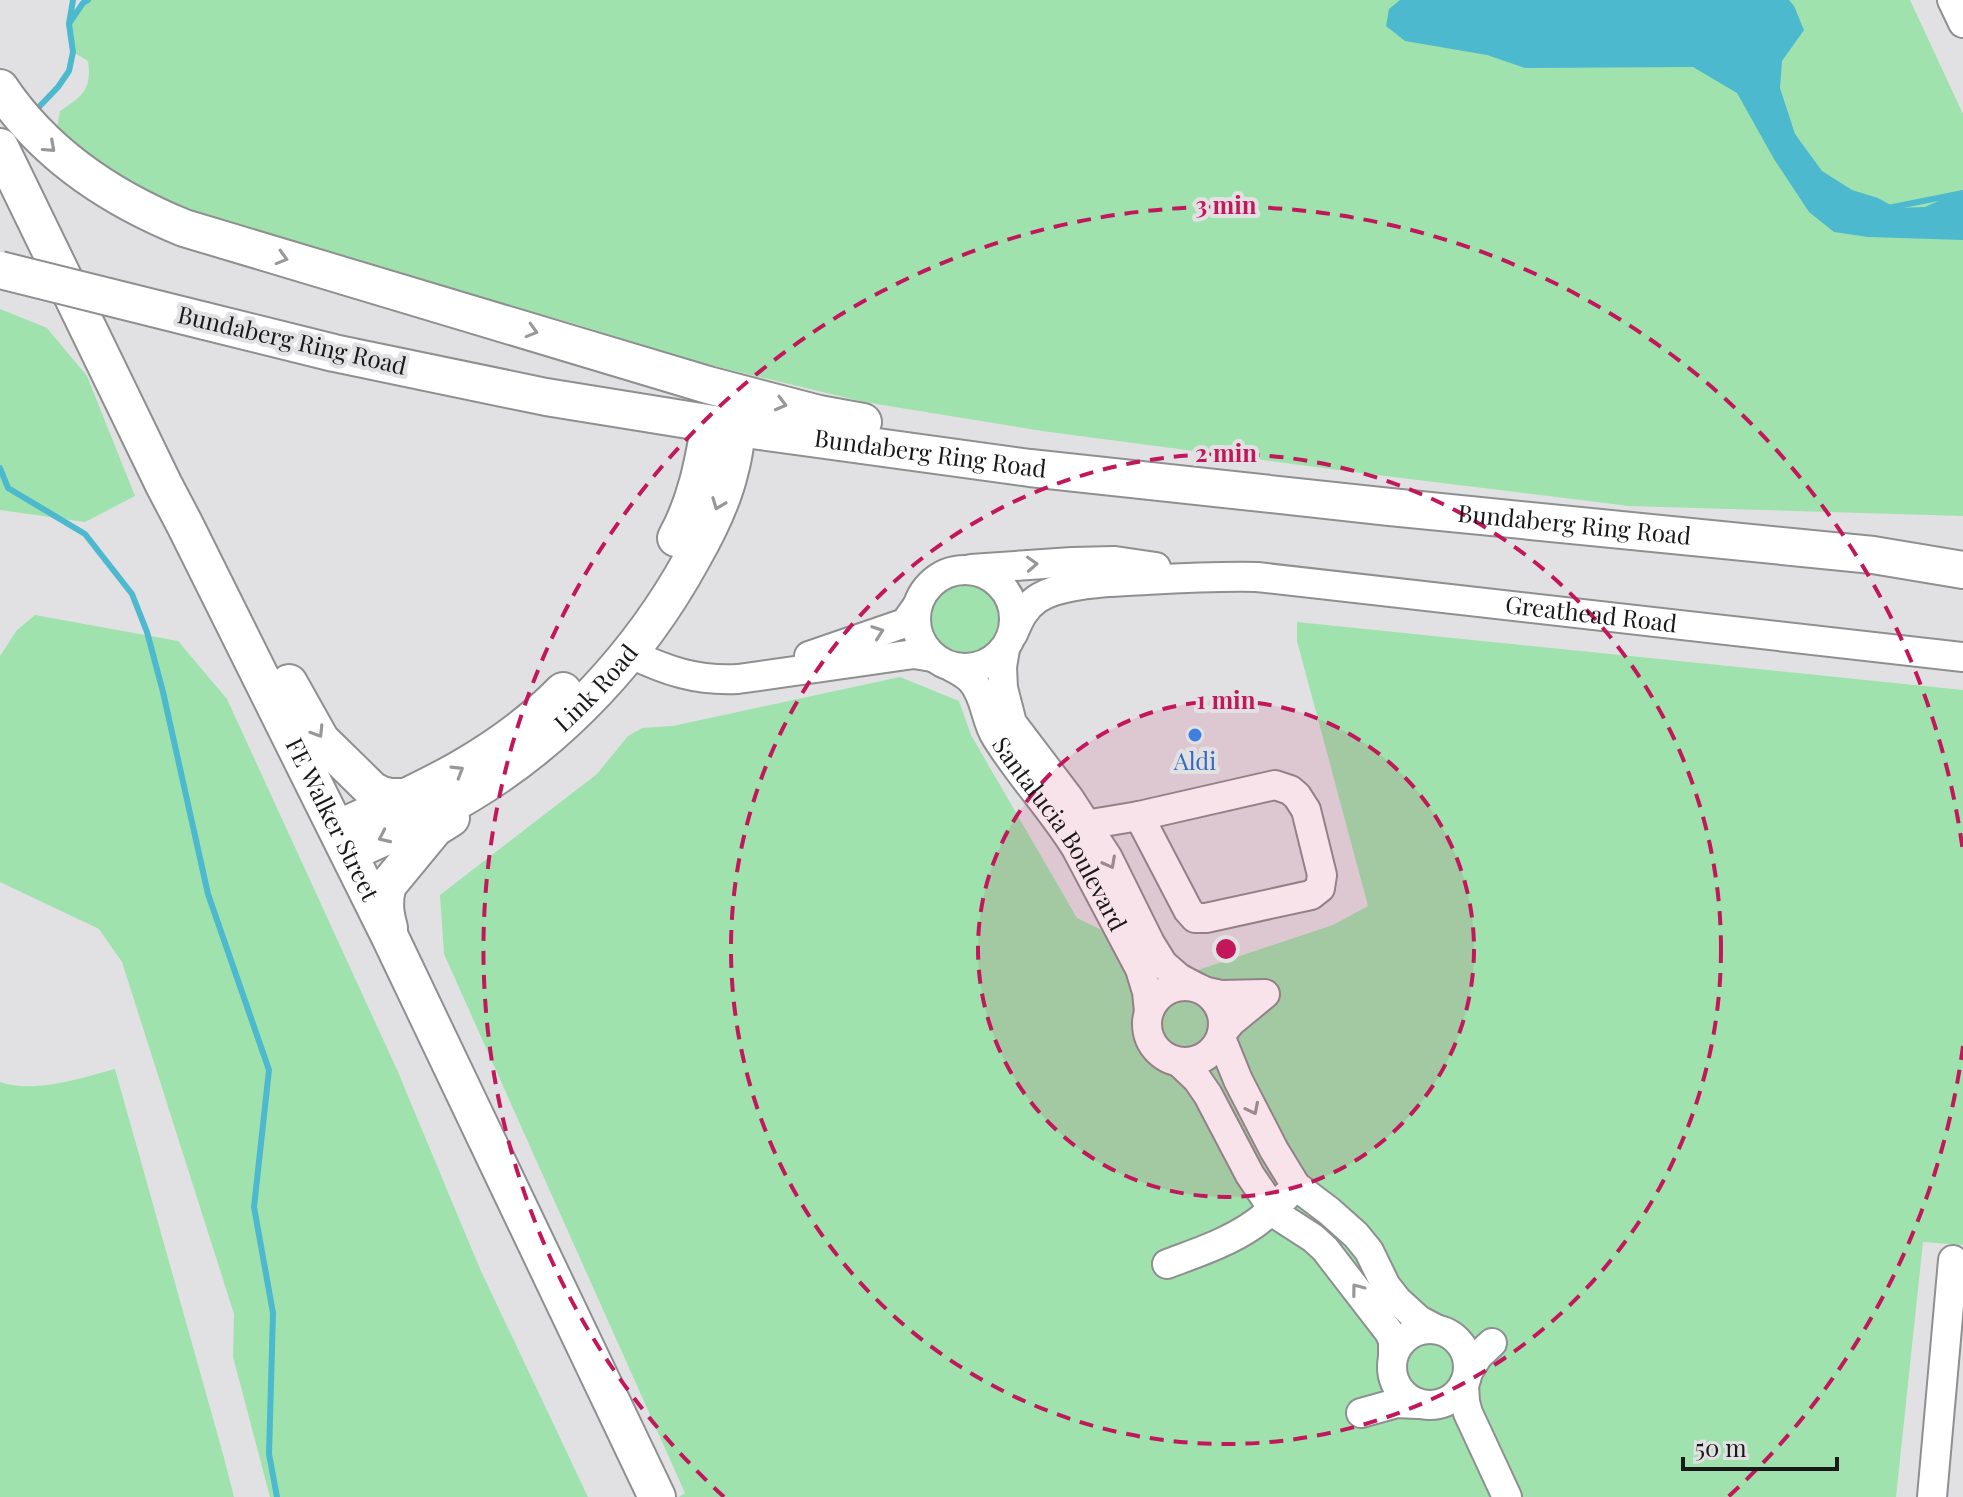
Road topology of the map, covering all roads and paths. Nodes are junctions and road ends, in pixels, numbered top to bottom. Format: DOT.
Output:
graph roads {
  1 [pos="1952,0"];
  2 [pos="1963,23"];
  3 [pos="0,88"];
  4 [pos="0,147"];
  5 [pos="0,270"];
  6 [pos="724,426"];
  7 [pos="1030,468"];
  8 [pos="185,525"];
  9 [pos="1873,555"];
  10 [pos="1963,555"];
  11 [pos="954,570"];
  12 [pos="1963,570"];
  13 [pos="1220,576"];
  14 [pos="917,606"];
  15 [pos="1009,642"];
  16 [pos="620,645"];
  17 [pos="1963,657"];
  18 [pos="942,662"];
  19 [pos="752,677"];
  20 [pos="534,749"];
  21 [pos="410,796"];
  22 [pos="1139,816"];
  23 [pos="1076,827"];
  24 [pos="343,841"];
  25 [pos="390,937"];
  26 [pos="1202,990"];
  27 [pos="1149,1011"];
  28 [pos="1221,1035"];
  29 [pos="1179,1062"];
  30 [pos="1296,1186"];
  31 [pos="1273,1209"];
  32 [pos="1953,1260"];
  33 [pos="1167,1264"];
  34 [pos="1442,1331"];
  35 [pos="1392,1362"];
  36 [pos="1953,1377"];
  37 [pos="1466,1378"];
  38 [pos="1423,1405"];
  39 [pos="657,1497"];
  40 [pos="1487,1497"];
  41 [pos="1507,1497"];
  42 [pos="1932,1497"];
  1 -- 2 [label="street"];
  3 -- 7 [label="main road, one-way"];
  4 -- 8 [label="main road, FE Walker Street"];
  5 -- 6 [label="main road, Bundaberg Ring Road, bridge"];
  6 -- 7 [label="main road, Bundaberg Ring Road"];
  6 -- 16 [label="main road, Link Road"];
  7 -- 9 [label="main road, Bundaberg Ring Road"];
  8 -- 21 [label="main road, one-way"];
  8 -- 24 [label="main road, FE Walker Street"];
  9 -- 10 [label="main road, Bundaberg Ring Road"];
  9 -- 12 [label="main road, Bundaberg Ring Road"];
  11 -- 13 [label="street, Greathead Road, one-way"];
  11 -- 14 [label="street, Greathead Road"];
  11 -- 15 [label="street"];
  13 -- 15 [label="street, Greathead Road"];
  13 -- 17 [label="street, Greathead Road"];
  14 -- 18 [label="street"];
  19 -- 14 [label="street, Greathead Road, one-way"];
  15 -- 18 [label="street, Greathead Road"];
  15 -- 23 [label="street, Santalucia Boulevard"];
  16 -- 19 [label="street, Greathead Road"];
  16 -- 20 [label="main road, Link Road"];
  21 -- 16 [label="main road, Link Road, one-way"];
  18 -- 19 [label="street, Greathead Road"];
  18 -- 23 [label="street, Santalucia Boulevard"];
  20 -- 24 [label="main road, Link Road, one-way"];
  20 -- 25 [label="main road"];
  21 -- 24 [label="main road, Link Road"];
  22 -- 22 [label="street"];
  22 -- 23 [label="street"];
  23 -- 26 [label="street, Santalucia Boulevard, one-way"];
  23 -- 27 [label="street, Santalucia Boulevard"];
  24 -- 25 [label="main road, FE Walker Street"];
  25 -- 39 [label="main road, FE Walker Street"];
  26 -- 27 [label="street"];
  26 -- 28 [label="street"];
  26 -- 28 [label="street"];
  27 -- 29 [label="street"];
  28 -- 29 [label="street"];
  28 -- 30 [label="street, one-way"];
  29 -- 31 [label="street"];
  30 -- 31 [label="street"];
  30 -- 34 [label="street"];
  31 -- 33 [label="street"];
  35 -- 31 [label="street, one-way"];
  32 -- 36 [label="street"];
  34 -- 35 [label="street"];
  34 -- 37 [label="street"];
  34 -- 37 [label="street"];
  35 -- 38 [label="street"];
  35 -- 38 [label="street"];
  36 -- 42 [label="street"];
  37 -- 38 [label="street"];
  37 -- 41 [label="street"];
  38 -- 40 [label="street"];
}
